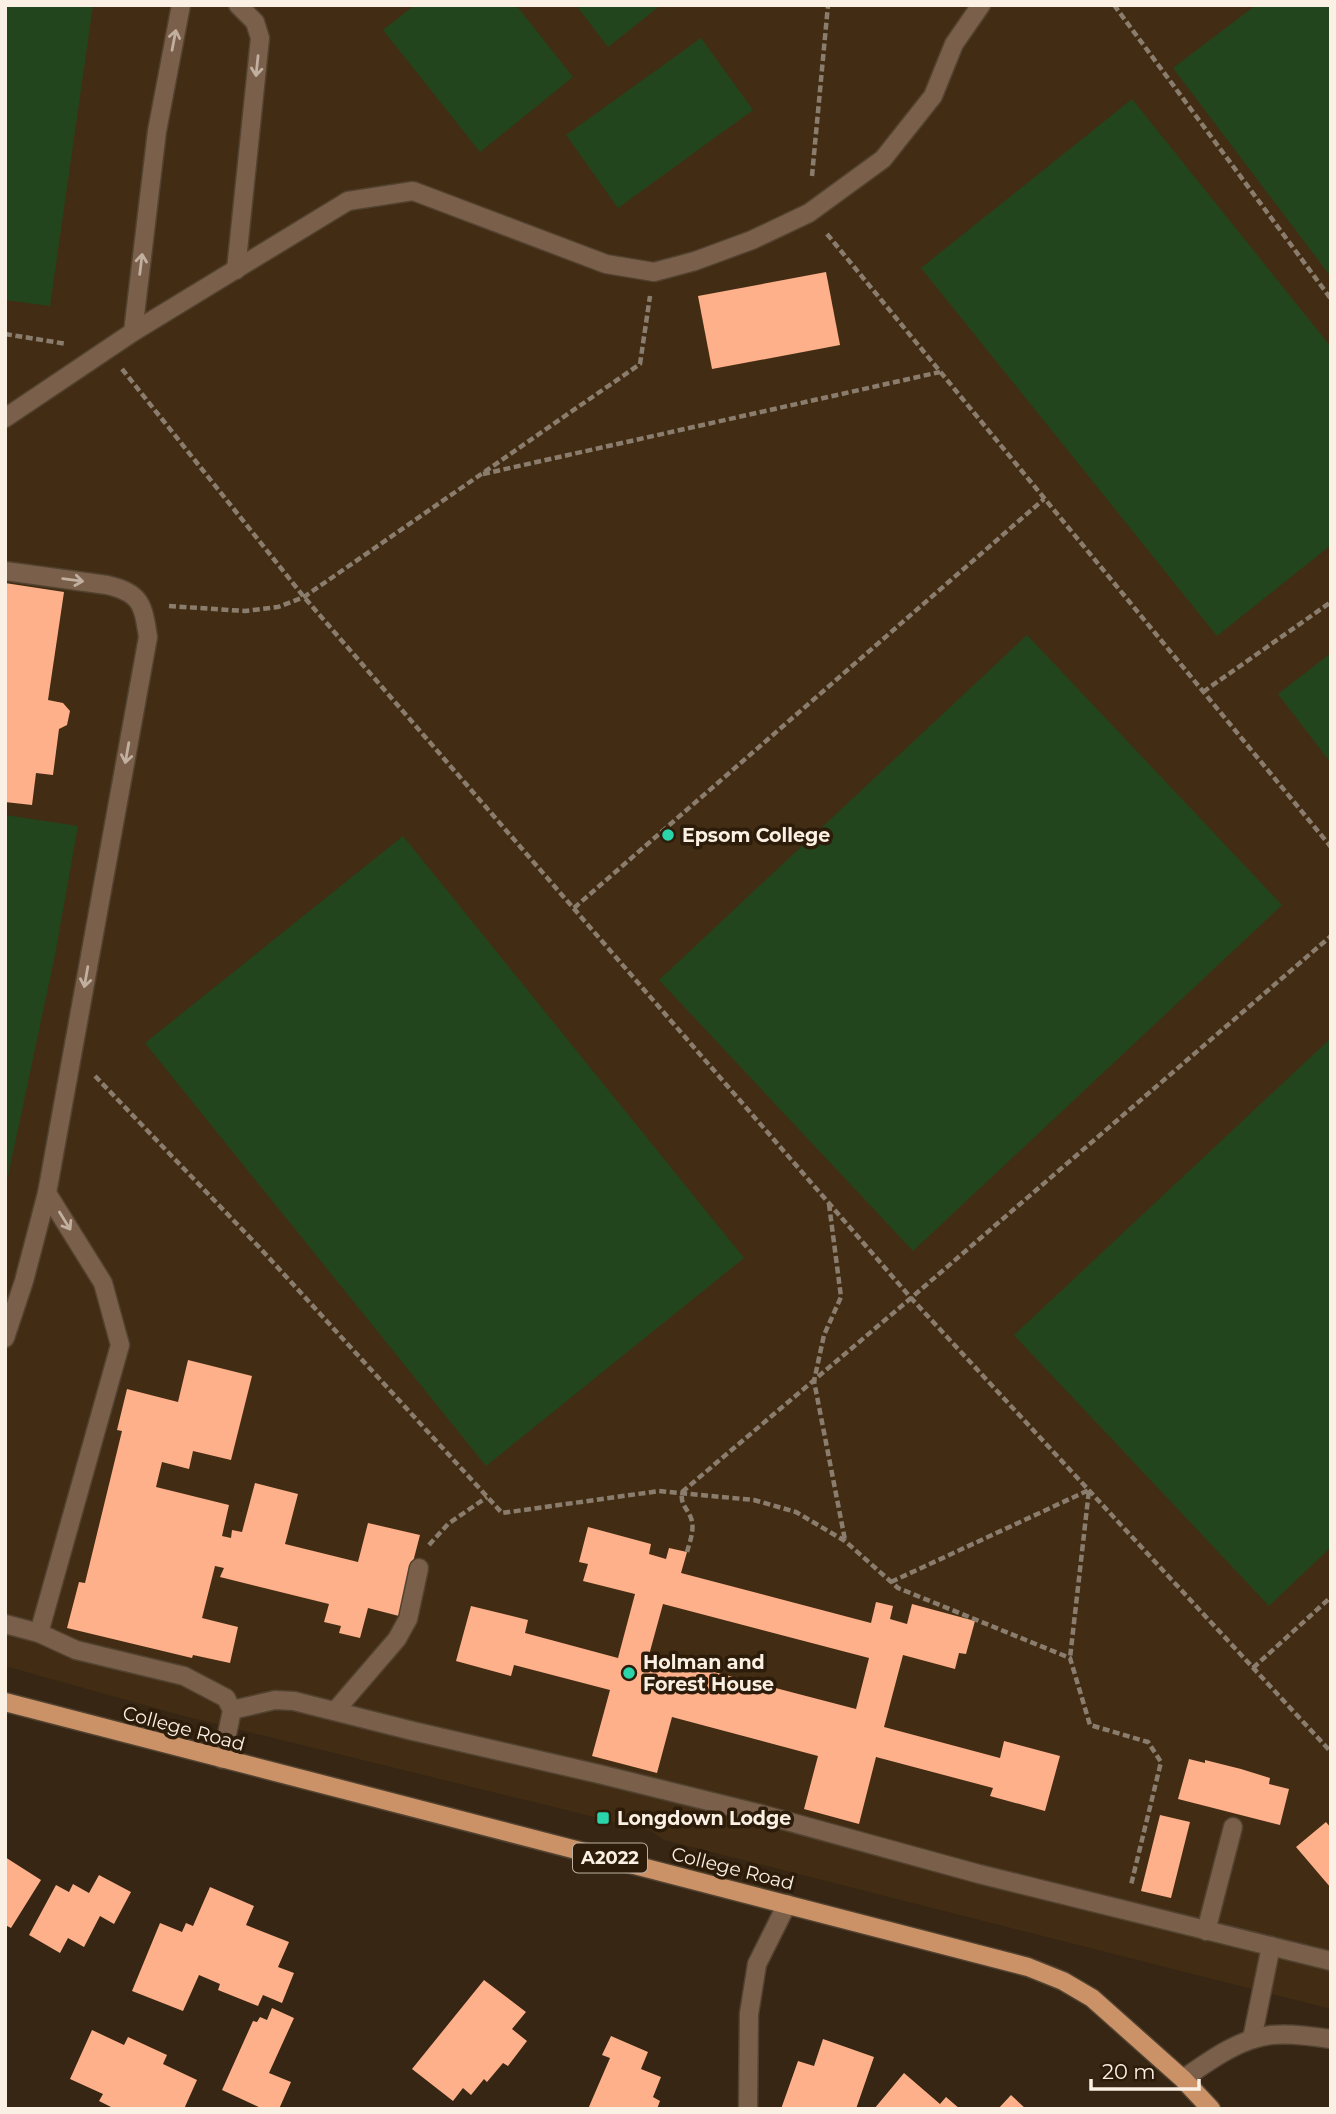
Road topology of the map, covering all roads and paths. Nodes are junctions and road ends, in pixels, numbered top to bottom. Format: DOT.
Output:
graph roads {
  1 [pos="181,5"];
  2 [pos="238,5"];
  3 [pos="828,5"];
  4 [pos="981,5"];
  5 [pos="1114,5"];
  6 [pos="809,213"];
  7 [pos="236,270"];
  8 [pos="654,272"];
  9 [pos="1331,299"];
  10 [pos="132,332"];
  11 [pos="5,334"];
  12 [pos="107,350"];
  13 [pos="940,372"];
  14 [pos="5,418"];
  15 [pos="480,475"];
  16 [pos="1044,499"];
  17 [pos="5,570"];
  18 [pos="304,597"];
  19 [pos="1331,602"];
  20 [pos="141,604"];
  21 [pos="1203,692"];
  22 [pos="1331,847"];
  23 [pos="574,908"];
  24 [pos="1331,936"];
  25 [pos="73,1052"];
  26 [pos="47,1193"];
  27 [pos="828,1202"];
  28 [pos="911,1298"];
  29 [pos="5,1338"];
  30 [pos="814,1381"];
  31 [pos="1089,1490"];
  32 [pos="682,1492"];
  33 [pos="487,1497"];
  34 [pos="845,1541"];
  35 [pos="687,1552"];
  36 [pos="419,1568"];
  37 [pos="891,1582"];
  38 [pos="1331,1597"];
  39 [pos="5,1624"];
  40 [pos="39,1633"];
  41 [pos="1070,1658"];
  42 [pos="1254,1668"];
  43 [pos="5,1702"];
  44 [pos="232,1710"];
  45 [pos="335,1712"];
  46 [pos="1331,1752"];
  47 [pos="222,1759"];
  48 [pos="1233,1826"];
  49 [pos="786,1904"];
  50 [pos="1125,1911"];
  51 [pos="1206,1931"];
  52 [pos="1270,1946"];
  53 [pos="1331,1961"];
  54 [pos="1252,2039"];
  55 [pos="1331,2039"];
  56 [pos="1183,2079"];
  57 [pos="748,2109"];
  58 [pos="1210,2109"];
  10 -- 1 [label="street, one-way"];
  2 -- 7 [label="street, one-way"];
  3 -- 6 [label="path"];
  4 -- 6 [label="street"];
  5 -- 9 [label="path"];
  6 -- 8 [label="street"];
  6 -- 13 [label="path"];
  7 -- 8 [label="street"];
  7 -- 10 [label="street"];
  8 -- 15 [label="path"];
  10 -- 12 [label="street"];
  11 -- 12 [label="path"];
  12 -- 14 [label="street"];
  12 -- 18 [label="path"];
  13 -- 15 [label="path"];
  13 -- 16 [label="path"];
  15 -- 18 [label="path"];
  16 -- 21 [label="path"];
  16 -- 23 [label="path"];
  17 -- 20 [label="street, one-way"];
  18 -- 20 [label="path"];
  18 -- 23 [label="path"];
  19 -- 21 [label="path"];
  20 -- 25 [label="street, one-way"];
  21 -- 22 [label="path"];
  23 -- 27 [label="path"];
  24 -- 28 [label="path"];
  25 -- 26 [label="street"];
  25 -- 33 [label="path"];
  26 -- 29 [label="street"];
  26 -- 40 [label="street, one-way"];
  27 -- 28 [label="path"];
  27 -- 30 [label="path"];
  28 -- 30 [label="path"];
  28 -- 31 [label="path"];
  30 -- 32 [label="path"];
  30 -- 34 [label="path"];
  31 -- 37 [label="path"];
  31 -- 41 [label="path"];
  31 -- 42 [label="path"];
  32 -- 33 [label="path"];
  32 -- 34 [label="path"];
  32 -- 35 [label="path"];
  33 -- 36 [label="path"];
  34 -- 37 [label="path"];
  36 -- 45 [label="street"];
  37 -- 41 [label="path"];
  38 -- 42 [label="path"];
  39 -- 40 [label="street"];
  40 -- 44 [label="street"];
  41 -- 50 [label="path"];
  42 -- 46 [label="path"];
  43 -- 47 [label="main road, College Road / A2022"];
  44 -- 45 [label="street"];
  44 -- 47 [label="street"];
  45 -- 50 [label="street"];
  47 -- 49 [label="main road, College Road / A2022"];
  48 -- 51 [label="street"];
  49 -- 56 [label="main road, College Road / A2022"];
  49 -- 57 [label="street"];
  50 -- 51 [label="street"];
  51 -- 52 [label="street"];
  52 -- 53 [label="street"];
  52 -- 54 [label="street"];
  54 -- 55 [label="street"];
  54 -- 56 [label="street"];
  56 -- 58 [label="main road, A2022"];
}
